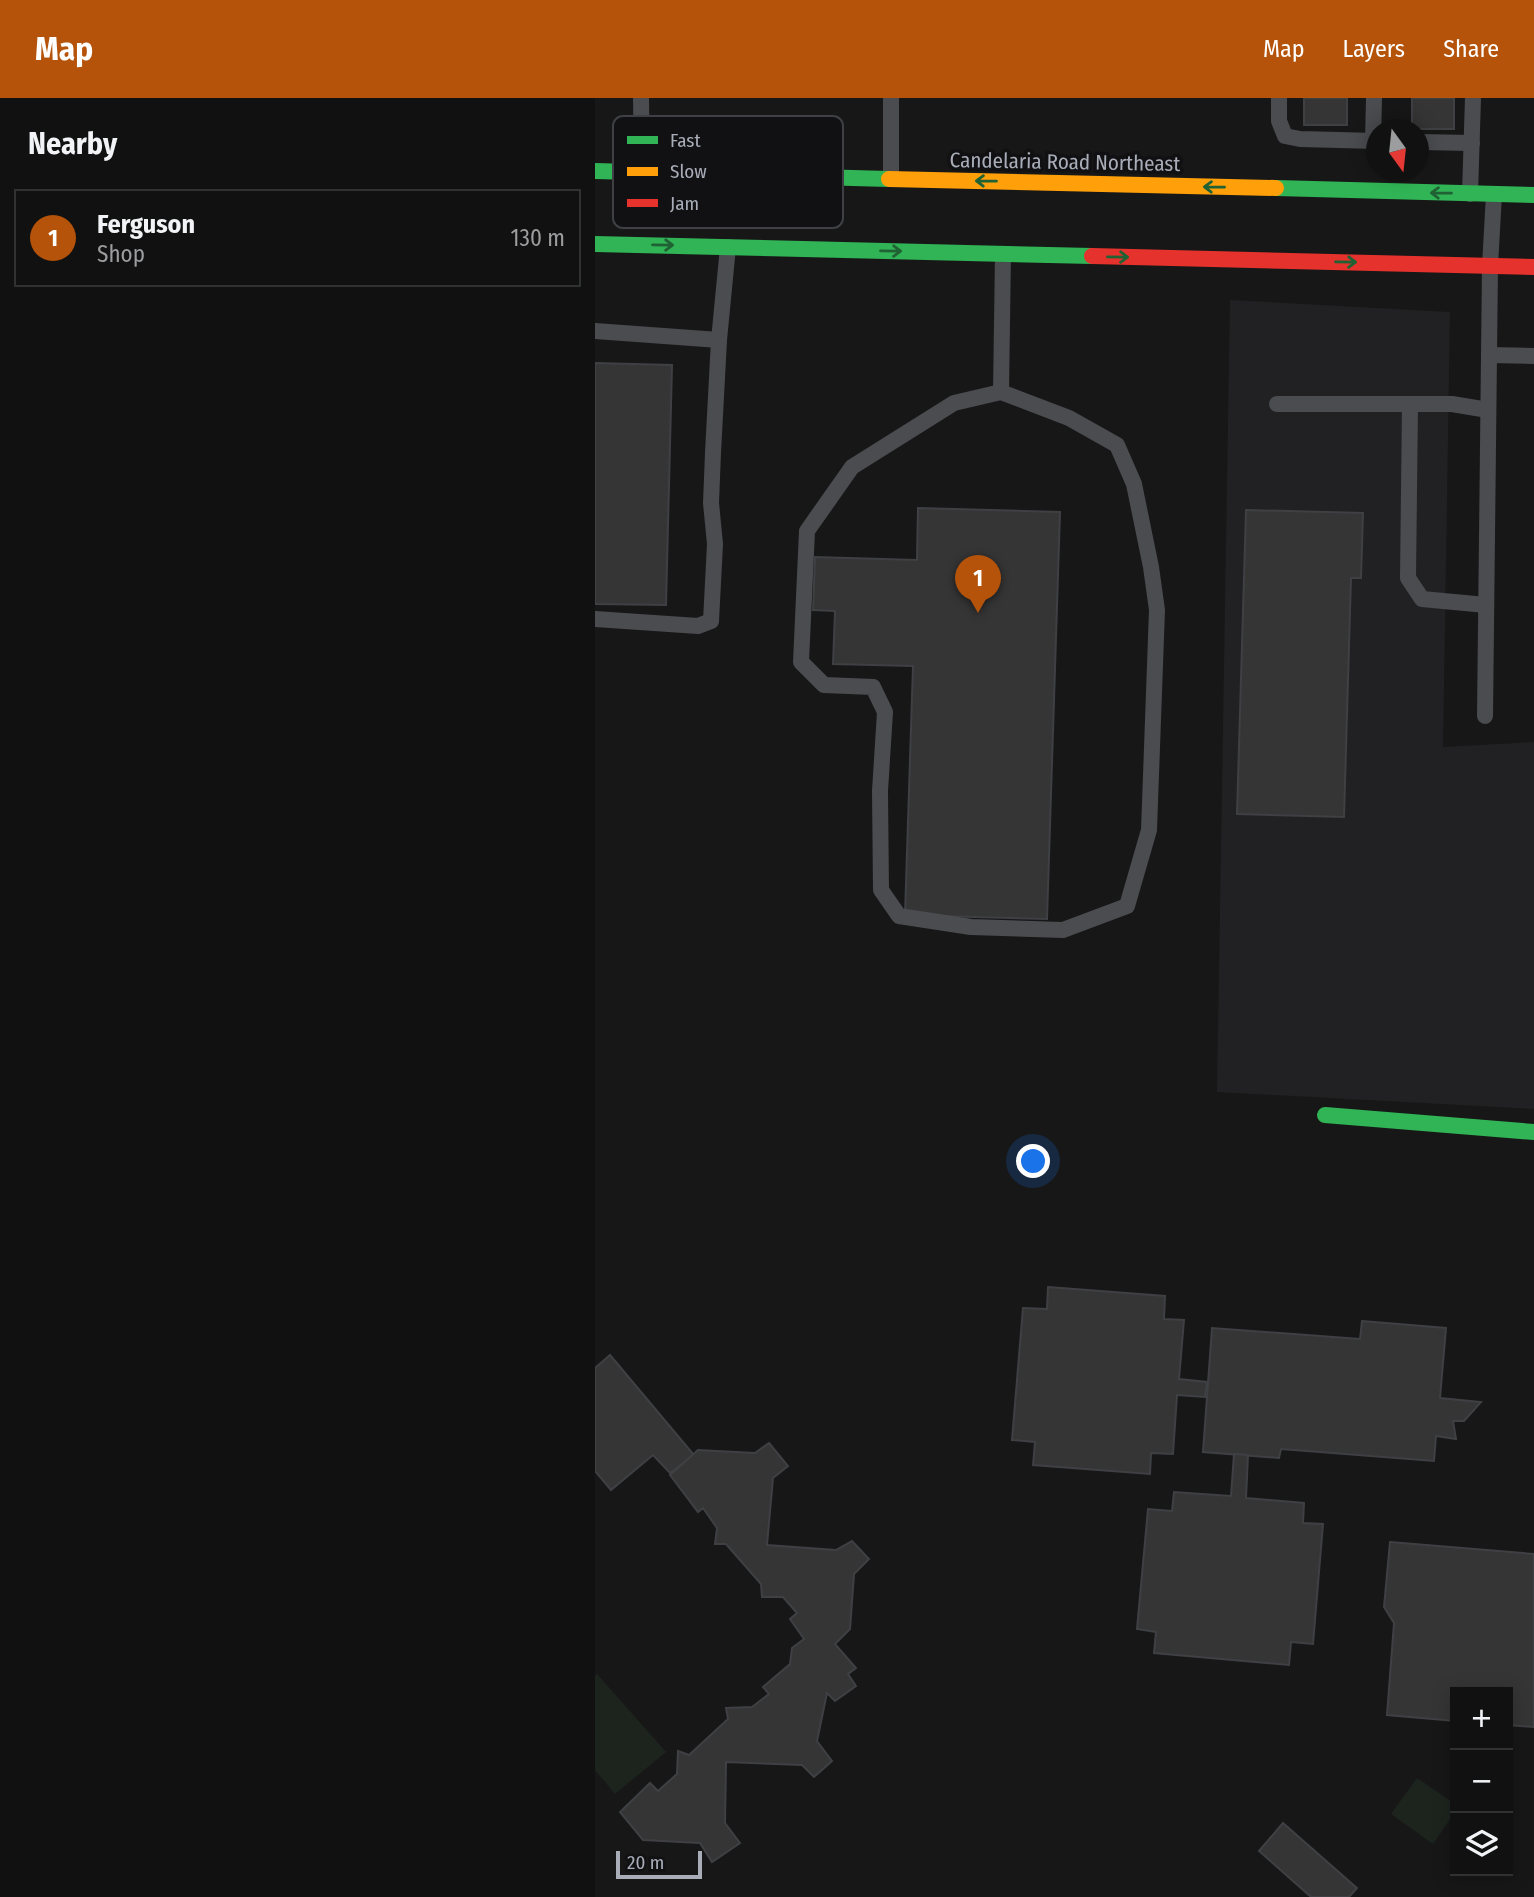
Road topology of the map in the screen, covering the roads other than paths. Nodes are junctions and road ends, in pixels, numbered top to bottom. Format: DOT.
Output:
graph roads {
  1 [pos="641,98"];
  2 [pos="891,98"];
  3 [pos="1279,98"];
  4 [pos="1374,98"];
  5 [pos="1473,98"];
  6 [pos="641,116"];
  7 [pos="1374,119"];
  8 [pos="1366,141"];
  9 [pos="1429,142"];
  10 [pos="1472,144"];
  11 [pos="595,171"];
  12 [pos="613,172"];
  13 [pos="843,178"];
  14 [pos="891,179"];
  15 [pos="1470,194"];
  16 [pos="1494,194"];
  17 [pos="1534,195"];
  18 [pos="595,244"];
  19 [pos="728,247"];
  20 [pos="1003,254"];
  21 [pos="1490,266"];
  22 [pos="1534,267"];
  23 [pos="595,331"];
  24 [pos="719,340"];
  25 [pos="1489,355"];
  26 [pos="1534,356"];
  27 [pos="1001,392"];
  28 [pos="1277,404"];
  29 [pos="1411,404"];
  30 [pos="1488,410"];
  31 [pos="1486,605"];
  32 [pos="595,619"];
  33 [pos="1485,716"];
  34 [pos="1325,1115"];
  35 [pos="1534,1132"];
  1 -- 6 [label="lane"];
  2 -- 14 [label="lane"];
  3 -- 8 [label="lane"];
  4 -- 7 [label="lane"];
  5 -- 10 [label="lane"];
  9 -- 10 [label="lane"];
  10 -- 15 [label="lane"];
  11 -- 12 [label="main road, Candelaria Road Northeast"];
  13 -- 14 [label="main road, Candelaria Road Northeast"];
  15 -- 14 [label="main road, Candelaria Road Northeast, one-way"];
  15 -- 16 [label="main road, Candelaria Road Northeast"];
  16 -- 17 [label="main road, Candelaria Road Northeast"];
  16 -- 21 [label="lane"];
  18 -- 19 [label="main road, one-way"];
  19 -- 20 [label="main road, one-way"];
  19 -- 24 [label="lane"];
  20 -- 21 [label="main road, one-way"];
  20 -- 27 [label="lane"];
  21 -- 22 [label="main road"];
  21 -- 25 [label="lane"];
  23 -- 24 [label="lane"];
  24 -- 32 [label="lane"];
  25 -- 26 [label="lane"];
  25 -- 30 [label="lane"];
  27 -- 27 [label="lane"];
  28 -- 29 [label="lane"];
  29 -- 30 [label="lane"];
  29 -- 31 [label="lane"];
  30 -- 31 [label="lane"];
  31 -- 33 [label="lane"];
  34 -- 35 [label="main road"];
}
